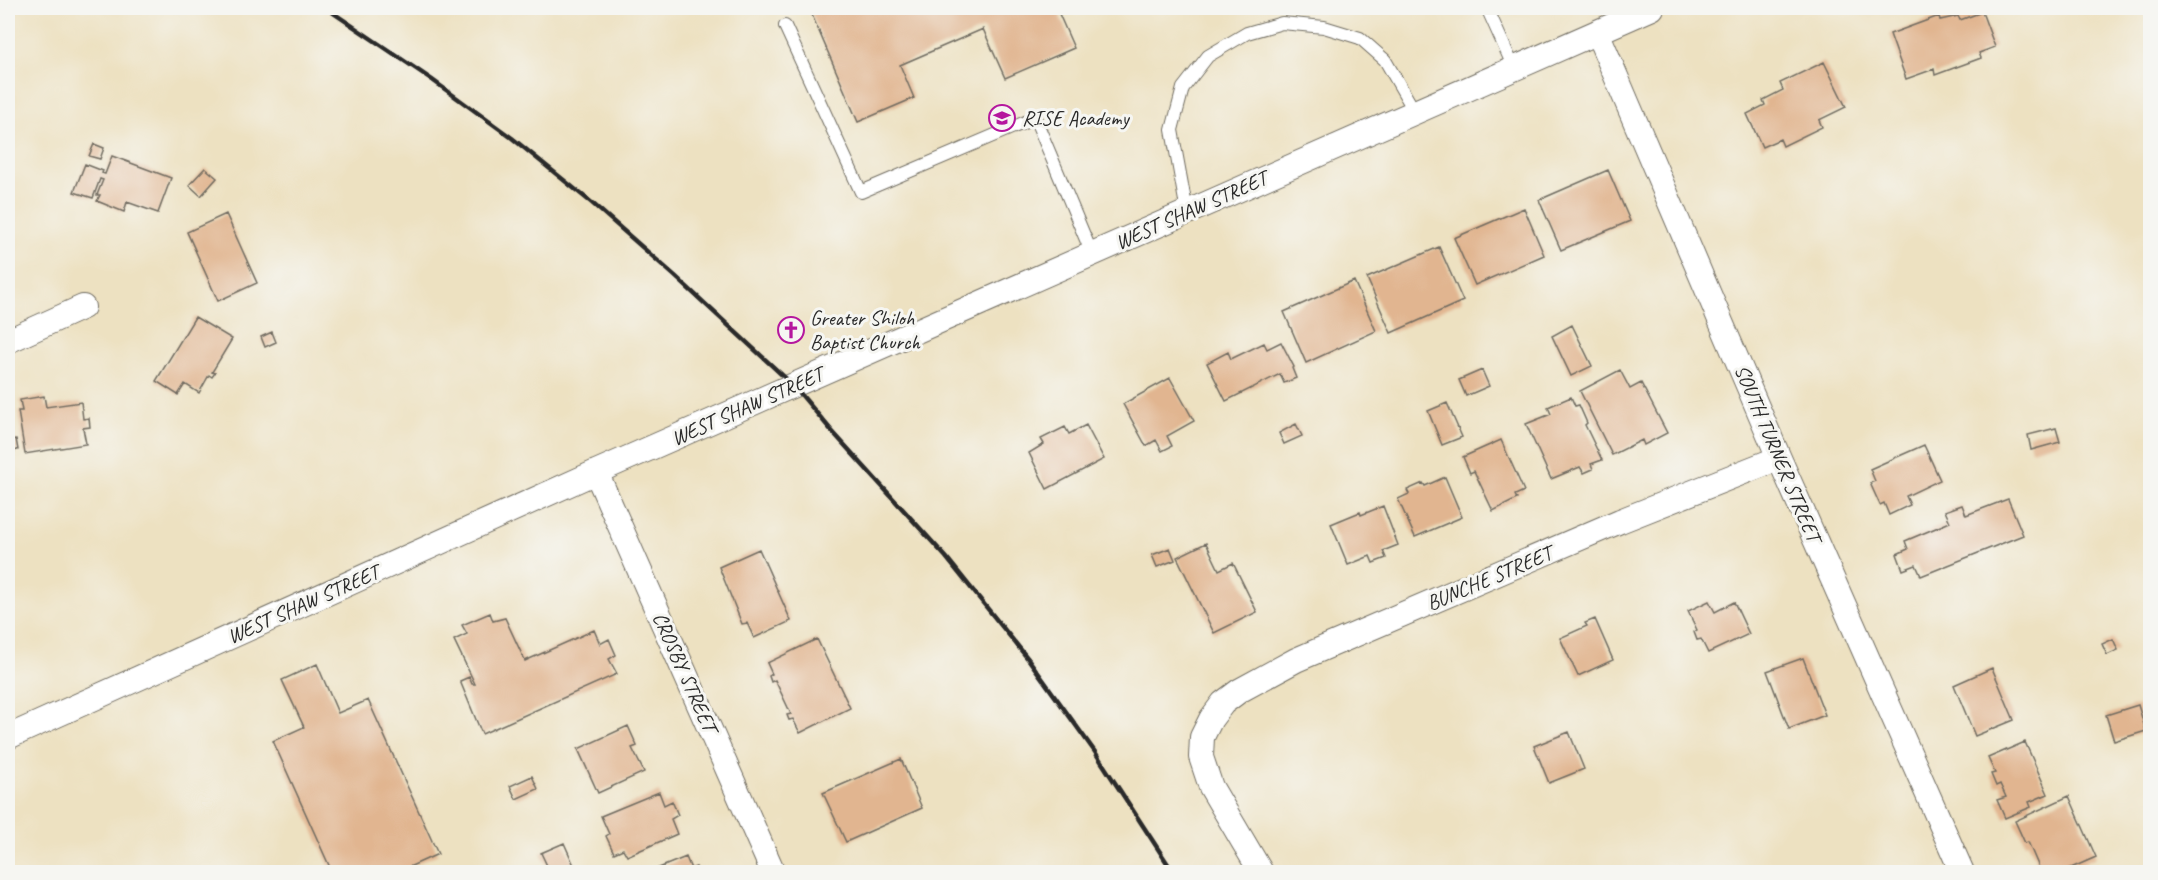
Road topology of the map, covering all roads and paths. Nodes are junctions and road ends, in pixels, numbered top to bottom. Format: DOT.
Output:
graph roads {
  1 [pos="1487,8"];
  2 [pos="1652,8"];
  3 [pos="785,26"];
  4 [pos="1597,32"];
  5 [pos="1515,68"];
  6 [pos="1415,112"];
  7 [pos="1187,212"];
  8 [pos="1092,254"];
  9 [pos="83,307"];
  10 [pos="8,341"];
  11 [pos="1779,458"];
  12 [pos="596,472"];
  13 [pos="8,737"];
  14 [pos="773,873"];
  15 [pos="1261,873"];
  16 [pos="1962,873"];
  1 -- 5 [label="lane"];
  2 -- 4 [label="street, WEST SHAW STREET"];
  3 -- 8 [label="lane"];
  4 -- 5 [label="street, WEST SHAW STREET"];
  4 -- 11 [label="street, SOUTH TURNER STREET"];
  5 -- 6 [label="street, WEST SHAW STREET"];
  6 -- 7 [label="street, WEST SHAW STREET"];
  6 -- 7 [label="lane"];
  7 -- 8 [label="street, WEST SHAW STREET"];
  8 -- 12 [label="street, WEST SHAW STREET"];
  9 -- 10 [label="street"];
  11 -- 15 [label="street, BUNCHE STREET"];
  11 -- 16 [label="street, SOUTH TURNER STREET"];
  12 -- 13 [label="street, WEST SHAW STREET"];
  12 -- 14 [label="street, CROSBY STREET"];
}
